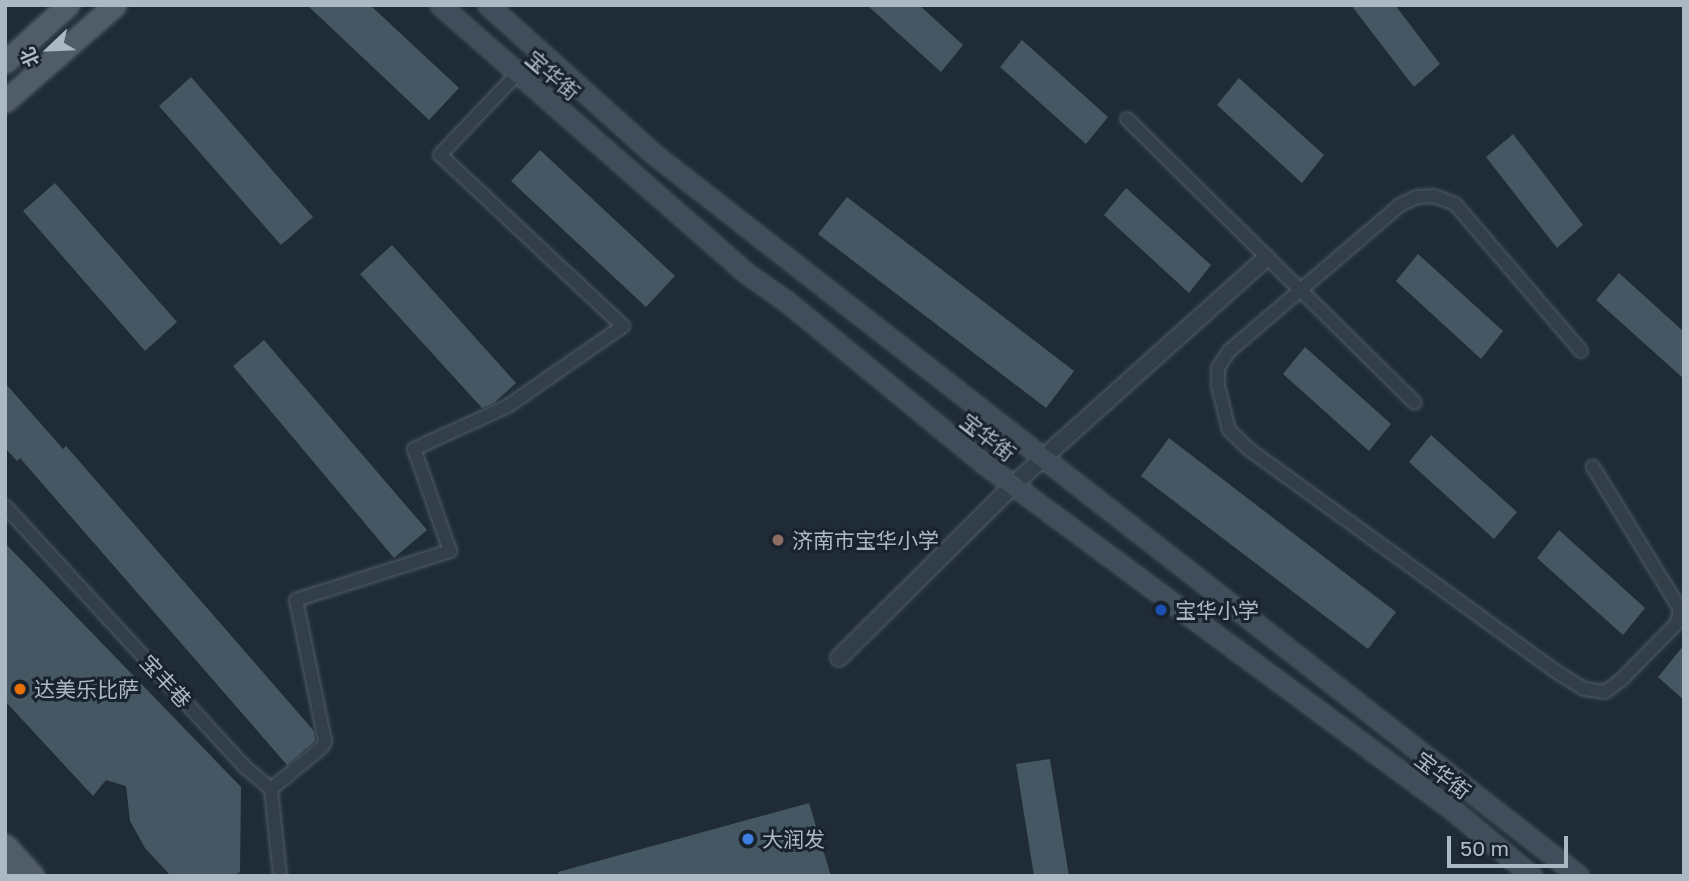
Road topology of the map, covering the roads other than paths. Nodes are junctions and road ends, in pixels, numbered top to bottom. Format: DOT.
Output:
graph roads {
  1 [pos="68,5"];
  2 [pos="115,5"];
  3 [pos="440,5"];
  4 [pos="488,5"];
  5 [pos="5,62"];
  6 [pos="517,74"];
  7 [pos="5,101"];
  8 [pos="1127,119"];
  9 [pos="1266,258"];
  10 [pos="1300,290"];
  11 [pos="1581,351"];
  12 [pos="1415,403"];
  13 [pos="1042,459"];
  14 [pos="1593,467"];
  15 [pos="1013,485"];
  16 [pos="5,506"];
  17 [pos="839,658"];
  18 [pos="271,789"];
  19 [pos="5,845"];
  20 [pos="5,869"];
  21 [pos="11,876"];
  22 [pos="33,876"];
  23 [pos="280,876"];
  24 [pos="1532,876"];
  25 [pos="1579,876"];
  1 -- 5 [label="main road"];
  2 -- 7 [label="main road"];
  3 -- 6 [label="main road, 宝华街"];
  4 -- 13 [label="main road, 宝华街"];
  6 -- 15 [label="main road, 宝华街"];
  6 -- 18 [label="street"];
  8 -- 9 [label="street"];
  9 -- 10 [label="street"];
  9 -- 13 [label="street"];
  10 -- 11 [label="street"];
  10 -- 12 [label="street"];
  10 -- 14 [label="street"];
  13 -- 15 [label="street"];
  13 -- 25 [label="main road, 宝华街"];
  15 -- 17 [label="street"];
  15 -- 24 [label="main road, 宝华街"];
  16 -- 18 [label="street, 宝丰巷"];
  18 -- 23 [label="street"];
  19 -- 22 [label="main road"];
  20 -- 21 [label="main road"];
}
